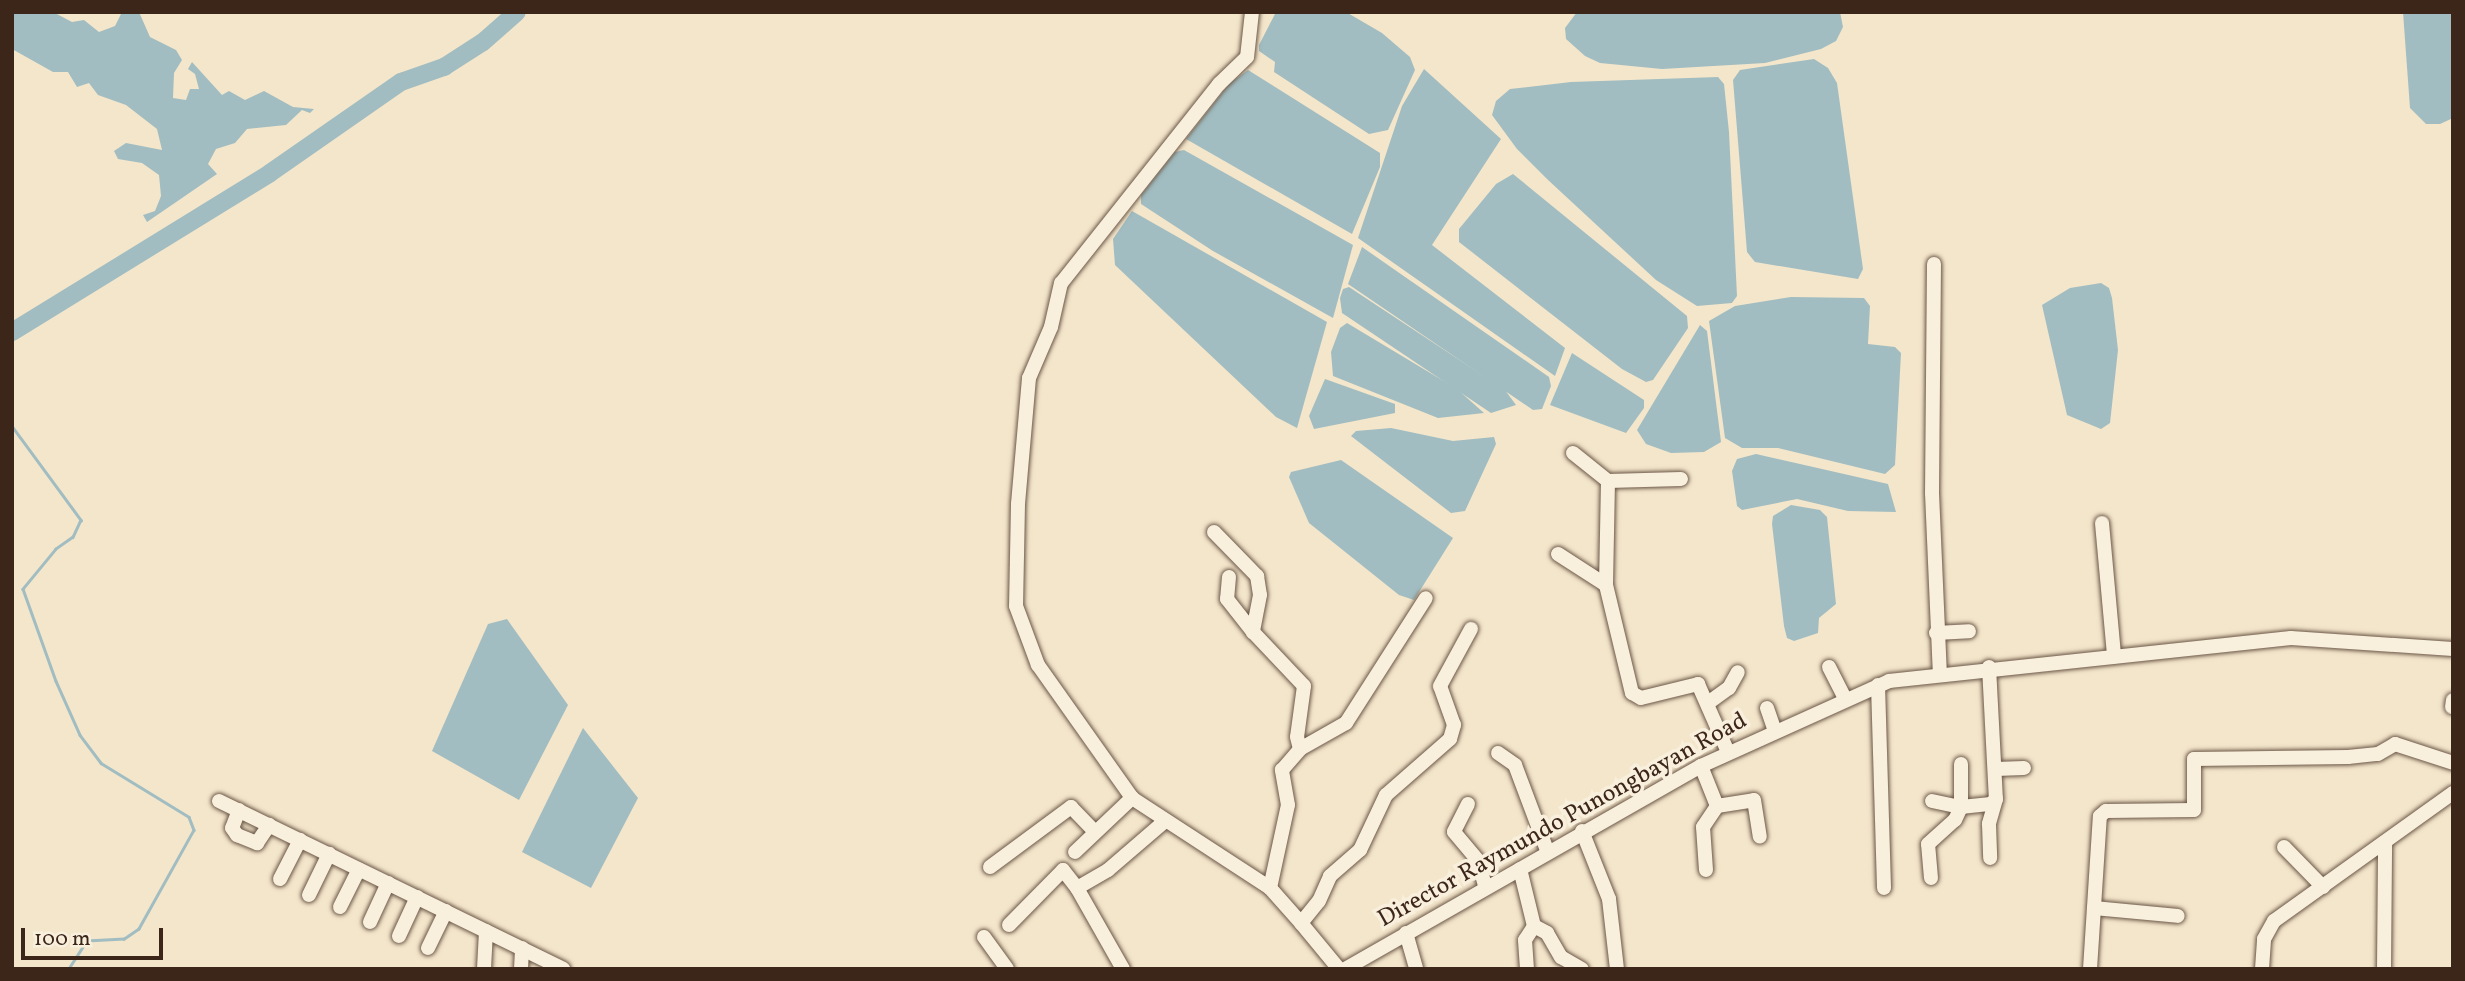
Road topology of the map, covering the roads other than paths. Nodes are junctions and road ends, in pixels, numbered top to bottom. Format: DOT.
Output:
graph roads {
  1 [pos="1252,12"];
  2 [pos="1934,264"];
  3 [pos="1573,453"];
  4 [pos="1681,479"];
  5 [pos="1608,481"];
  6 [pos="2102,523"];
  7 [pos="1214,532"];
  8 [pos="1558,554"];
  9 [pos="1229,577"];
  10 [pos="1606,585"];
  11 [pos="1426,598"];
  12 [pos="1471,629"];
  13 [pos="1969,631"];
  14 [pos="1253,632"];
  15 [pos="1936,634"];
  16 [pos="2453,649"];
  17 [pos="2114,656"];
  18 [pos="1829,667"];
  19 [pos="1989,667"];
  20 [pos="1738,672"];
  21 [pos="1940,673"];
  22 [pos="1878,685"];
  23 [pos="1845,699"];
  24 [pos="1708,703"];
  25 [pos="1767,708"];
  26 [pos="1775,731"];
  27 [pos="1300,750"];
  28 [pos="1728,752"];
  29 [pos="1498,754"];
  30 [pos="2453,763"];
  31 [pos="1961,764"];
  32 [pos="1701,766"];
  33 [pos="2024,768"];
  34 [pos="1996,769"];
  35 [pos="2453,793"];
  36 [pos="1132,798"];
  37 [pos="1996,799"];
  38 [pos="219,801"];
  39 [pos="1932,801"];
  40 [pos="1468,804"];
  41 [pos="1717,806"];
  42 [pos="1961,807"];
  43 [pos="239,810"];
  44 [pos="1165,821"];
  45 [pos="269,825"];
  46 [pos="1094,831"];
  47 [pos="1582,831"];
  48 [pos="1760,837"];
  49 [pos="300,840"];
  50 [pos="2385,842"];
  51 [pos="2284,847"];
  52 [pos="1548,850"];
  53 [pos="1075,852"];
  54 [pos="329,854"];
  55 [pos="1990,858"];
  56 [pos="990,867"];
  57 [pos="359,869"];
  58 [pos="1520,869"];
  59 [pos="1706,870"];
  60 [pos="1931,878"];
  61 [pos="280,879"];
  62 [pos="388,883"];
  63 [pos="1485,885"];
  64 [pos="2323,887"];
  65 [pos="1077,888"];
  66 [pos="1270,888"];
  67 [pos="1884,888"];
  68 [pos="309,895"];
  69 [pos="417,897"];
  70 [pos="340,907"];
  71 [pos="2094,908"];
  72 [pos="446,911"];
  73 [pos="2178,916"];
  74 [pos="370,922"];
  75 [pos="1301,923"];
  76 [pos="1009,925"];
  77 [pos="1534,926"];
  78 [pos="486,931"];
  79 [pos="1406,933"];
  80 [pos="399,936"];
  81 [pos="984,937"];
  82 [pos="428,948"];
  83 [pos="522,948"];
  84 [pos="1354,966"];
  85 [pos="558,968"];
  86 [pos="484,969"];
  87 [pos="521,969"];
  88 [pos="1007,969"];
  89 [pos="1123,969"];
  90 [pos="1339,969"];
  91 [pos="1416,969"];
  92 [pos="1527,969"];
  93 [pos="1582,969"];
  94 [pos="1617,969"];
  95 [pos="2090,969"];
  96 [pos="2262,969"];
  97 [pos="2384,969"];
  1 -- 36 [label="street"];
  2 -- 15 [label="street"];
  3 -- 5 [label="street"];
  4 -- 5 [label="street"];
  5 -- 10 [label="street"];
  6 -- 17 [label="street"];
  7 -- 14 [label="street"];
  8 -- 10 [label="street"];
  9 -- 14 [label="street"];
  10 -- 24 [label="street"];
  11 -- 27 [label="street"];
  12 -- 75 [label="street"];
  13 -- 15 [label="street"];
  14 -- 27 [label="street"];
  15 -- 21 [label="street"];
  16 -- 17 [label="street, Director Raymundo Punongbayan Road"];
  17 -- 19 [label="street, Director Raymundo Punongbayan Road"];
  18 -- 23 [label="street"];
  19 -- 21 [label="street, Director Raymundo Punongbayan Road"];
  19 -- 34 [label="street"];
  20 -- 24 [label="street"];
  21 -- 22 [label="street, Director Raymundo Punongbayan Road"];
  22 -- 23 [label="street, Director Raymundo Punongbayan Road"];
  22 -- 67 [label="street"];
  23 -- 26 [label="street, Director Raymundo Punongbayan Road"];
  24 -- 28 [label="street"];
  25 -- 26 [label="street"];
  26 -- 28 [label="street, Director Raymundo Punongbayan Road"];
  27 -- 66 [label="street"];
  28 -- 32 [label="street, Director Raymundo Punongbayan Road"];
  29 -- 52 [label="street"];
  30 -- 71 [label="street"];
  31 -- 42 [label="street"];
  32 -- 41 [label="street"];
  32 -- 47 [label="street, Director Raymundo Punongbayan Road"];
  33 -- 34 [label="street"];
  34 -- 37 [label="street"];
  35 -- 50 [label="street"];
  36 -- 44 [label="street"];
  36 -- 46 [label="street"];
  37 -- 42 [label="street"];
  37 -- 55 [label="street"];
  38 -- 43 [label="street"];
  39 -- 42 [label="street"];
  40 -- 63 [label="street"];
  41 -- 48 [label="street"];
  41 -- 59 [label="street"];
  42 -- 60 [label="street"];
  43 -- 45 [label="street"];
  43 -- 45 [label="street"];
  44 -- 65 [label="street"];
  44 -- 66 [label="street"];
  45 -- 49 [label="street"];
  46 -- 53 [label="street"];
  46 -- 56 [label="street"];
  47 -- 52 [label="street, Director Raymundo Punongbayan Road"];
  47 -- 94 [label="street"];
  49 -- 54 [label="street"];
  49 -- 61 [label="street"];
  50 -- 64 [label="street"];
  50 -- 97 [label="street"];
  51 -- 64 [label="street"];
  52 -- 58 [label="street, Director Raymundo Punongbayan Road"];
  54 -- 57 [label="street"];
  54 -- 68 [label="street"];
  57 -- 62 [label="street"];
  57 -- 70 [label="street"];
  58 -- 63 [label="street, Director Raymundo Punongbayan Road"];
  58 -- 77 [label="street"];
  62 -- 69 [label="street"];
  62 -- 74 [label="street"];
  63 -- 79 [label="street, Director Raymundo Punongbayan Road"];
  64 -- 96 [label="street"];
  65 -- 76 [label="street"];
  65 -- 89 [label="street"];
  66 -- 75 [label="street"];
  69 -- 72 [label="street"];
  69 -- 80 [label="street"];
  71 -- 73 [label="street"];
  71 -- 95 [label="street"];
  72 -- 78 [label="street"];
  72 -- 82 [label="street"];
  75 -- 90 [label="street"];
  77 -- 92 [label="street"];
  77 -- 93 [label="street"];
  78 -- 83 [label="street"];
  78 -- 86 [label="street"];
  79 -- 84 [label="street, Director Raymundo Punongbayan Road"];
  79 -- 91 [label="street"];
  81 -- 88 [label="street"];
  83 -- 85 [label="street"];
  83 -- 87 [label="street"];
}
